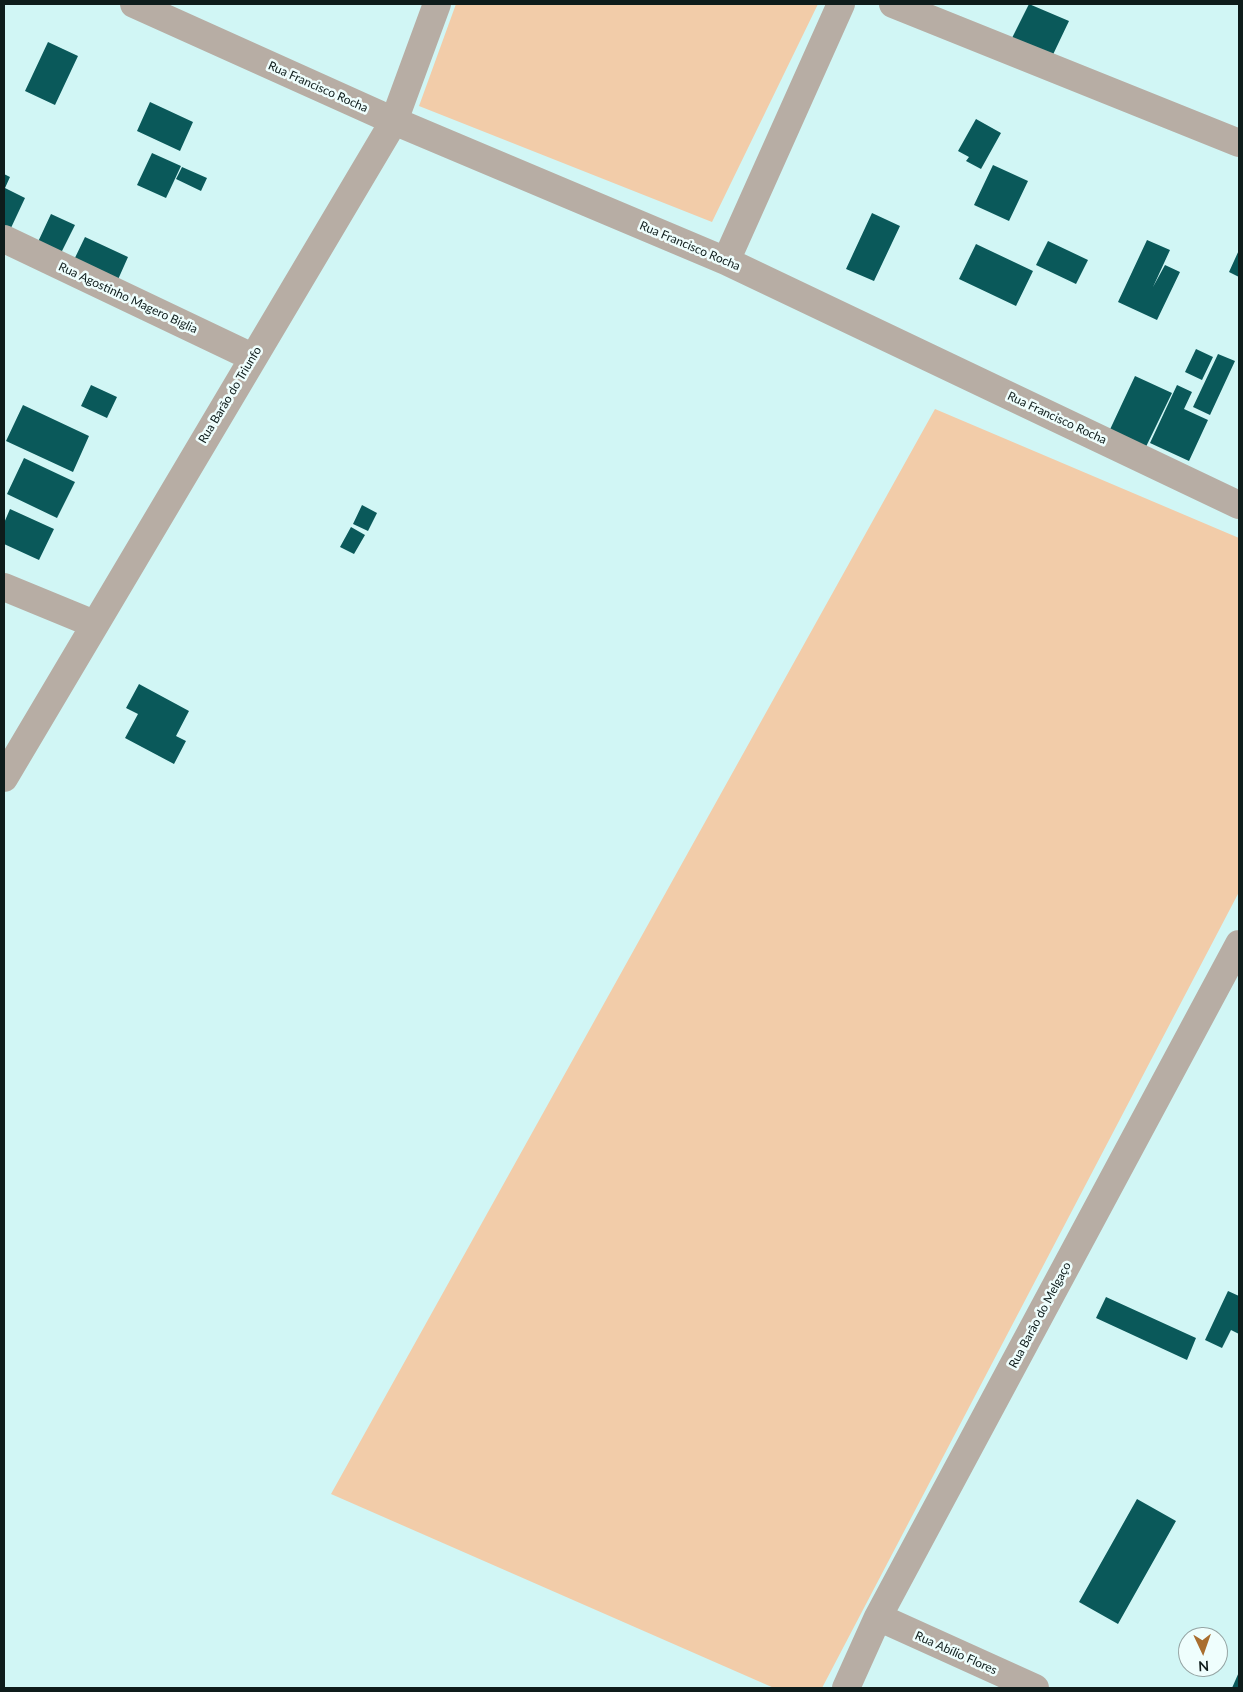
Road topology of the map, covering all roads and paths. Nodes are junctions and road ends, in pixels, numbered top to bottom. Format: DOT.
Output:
graph roads {
  1 [pos="134,4"];
  2 [pos="437,4"];
  3 [pos="841,4"];
  4 [pos="893,4"];
  5 [pos="394,121"];
  6 [pos="1239,143"];
  7 [pos="4,239"];
  8 [pos="726,261"];
  9 [pos="252,357"];
  10 [pos="1239,505"];
  11 [pos="4,587"];
  12 [pos="94,624"];
  13 [pos="4,778"];
  14 [pos="1239,944"];
  15 [pos="878,1617"];
  16 [pos="846,1688"];
  17 [pos="1035,1688"];
  1 -- 5 [label="street, Rua Francisco Rocha"];
  2 -- 5 [label="street, Rua Barão do Triunfo"];
  3 -- 8 [label="street"];
  4 -- 6 [label="street"];
  5 -- 8 [label="street, Rua Francisco Rocha"];
  5 -- 9 [label="street, Rua Barão do Triunfo"];
  7 -- 9 [label="street, Rua Agostinho Magero Biglia"];
  8 -- 10 [label="street, Rua Francisco Rocha"];
  9 -- 12 [label="street, Rua Barão do Triunfo"];
  11 -- 12 [label="street"];
  12 -- 13 [label="street, Rua Barão do Triunfo"];
  14 -- 15 [label="street, Rua Barão do Melgaço"];
  15 -- 16 [label="street, Rua Barão do Melgaço"];
  15 -- 17 [label="street, Rua Abílio Flores"];
}
